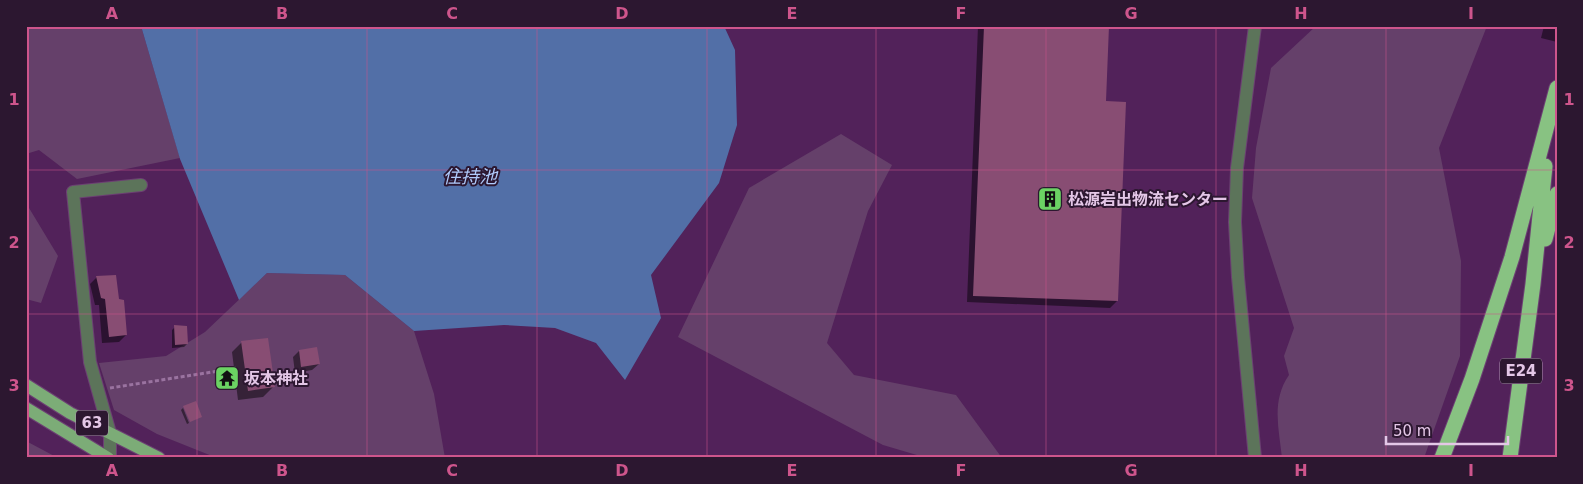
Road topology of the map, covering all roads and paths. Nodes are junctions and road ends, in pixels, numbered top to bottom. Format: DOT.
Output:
graph roads {
  1 [pos="1255,26"];
  2 [pos="1557,88"];
  3 [pos="140,185"];
  4 [pos="1557,194"];
  5 [pos="1533,284"];
  6 [pos="238,368"];
  7 [pos="26,385"];
  8 [pos="98,390"];
  9 [pos="26,408"];
  10 [pos="110,433"];
  11 [pos="109,458"];
  12 [pos="159,458"];
  13 [pos="1256,458"];
  14 [pos="1442,458"];
  15 [pos="1510,458"];
  1 -- 13 [label="street"];
  2 -- 5 [label="highway, E24"];
  2 -- 14 [label="highway"];
  3 -- 8 [label="street"];
  4 -- 5 [label="highway, E24"];
  5 -- 15 [label="highway, E24"];
  6 -- 8 [label="path"];
  7 -- 10 [label="main road, 63"];
  8 -- 10 [label="street"];
  9 -- 11 [label="main road, 63"];
  10 -- 11 [label="street"];
  10 -- 12 [label="main road, 63"];
}
